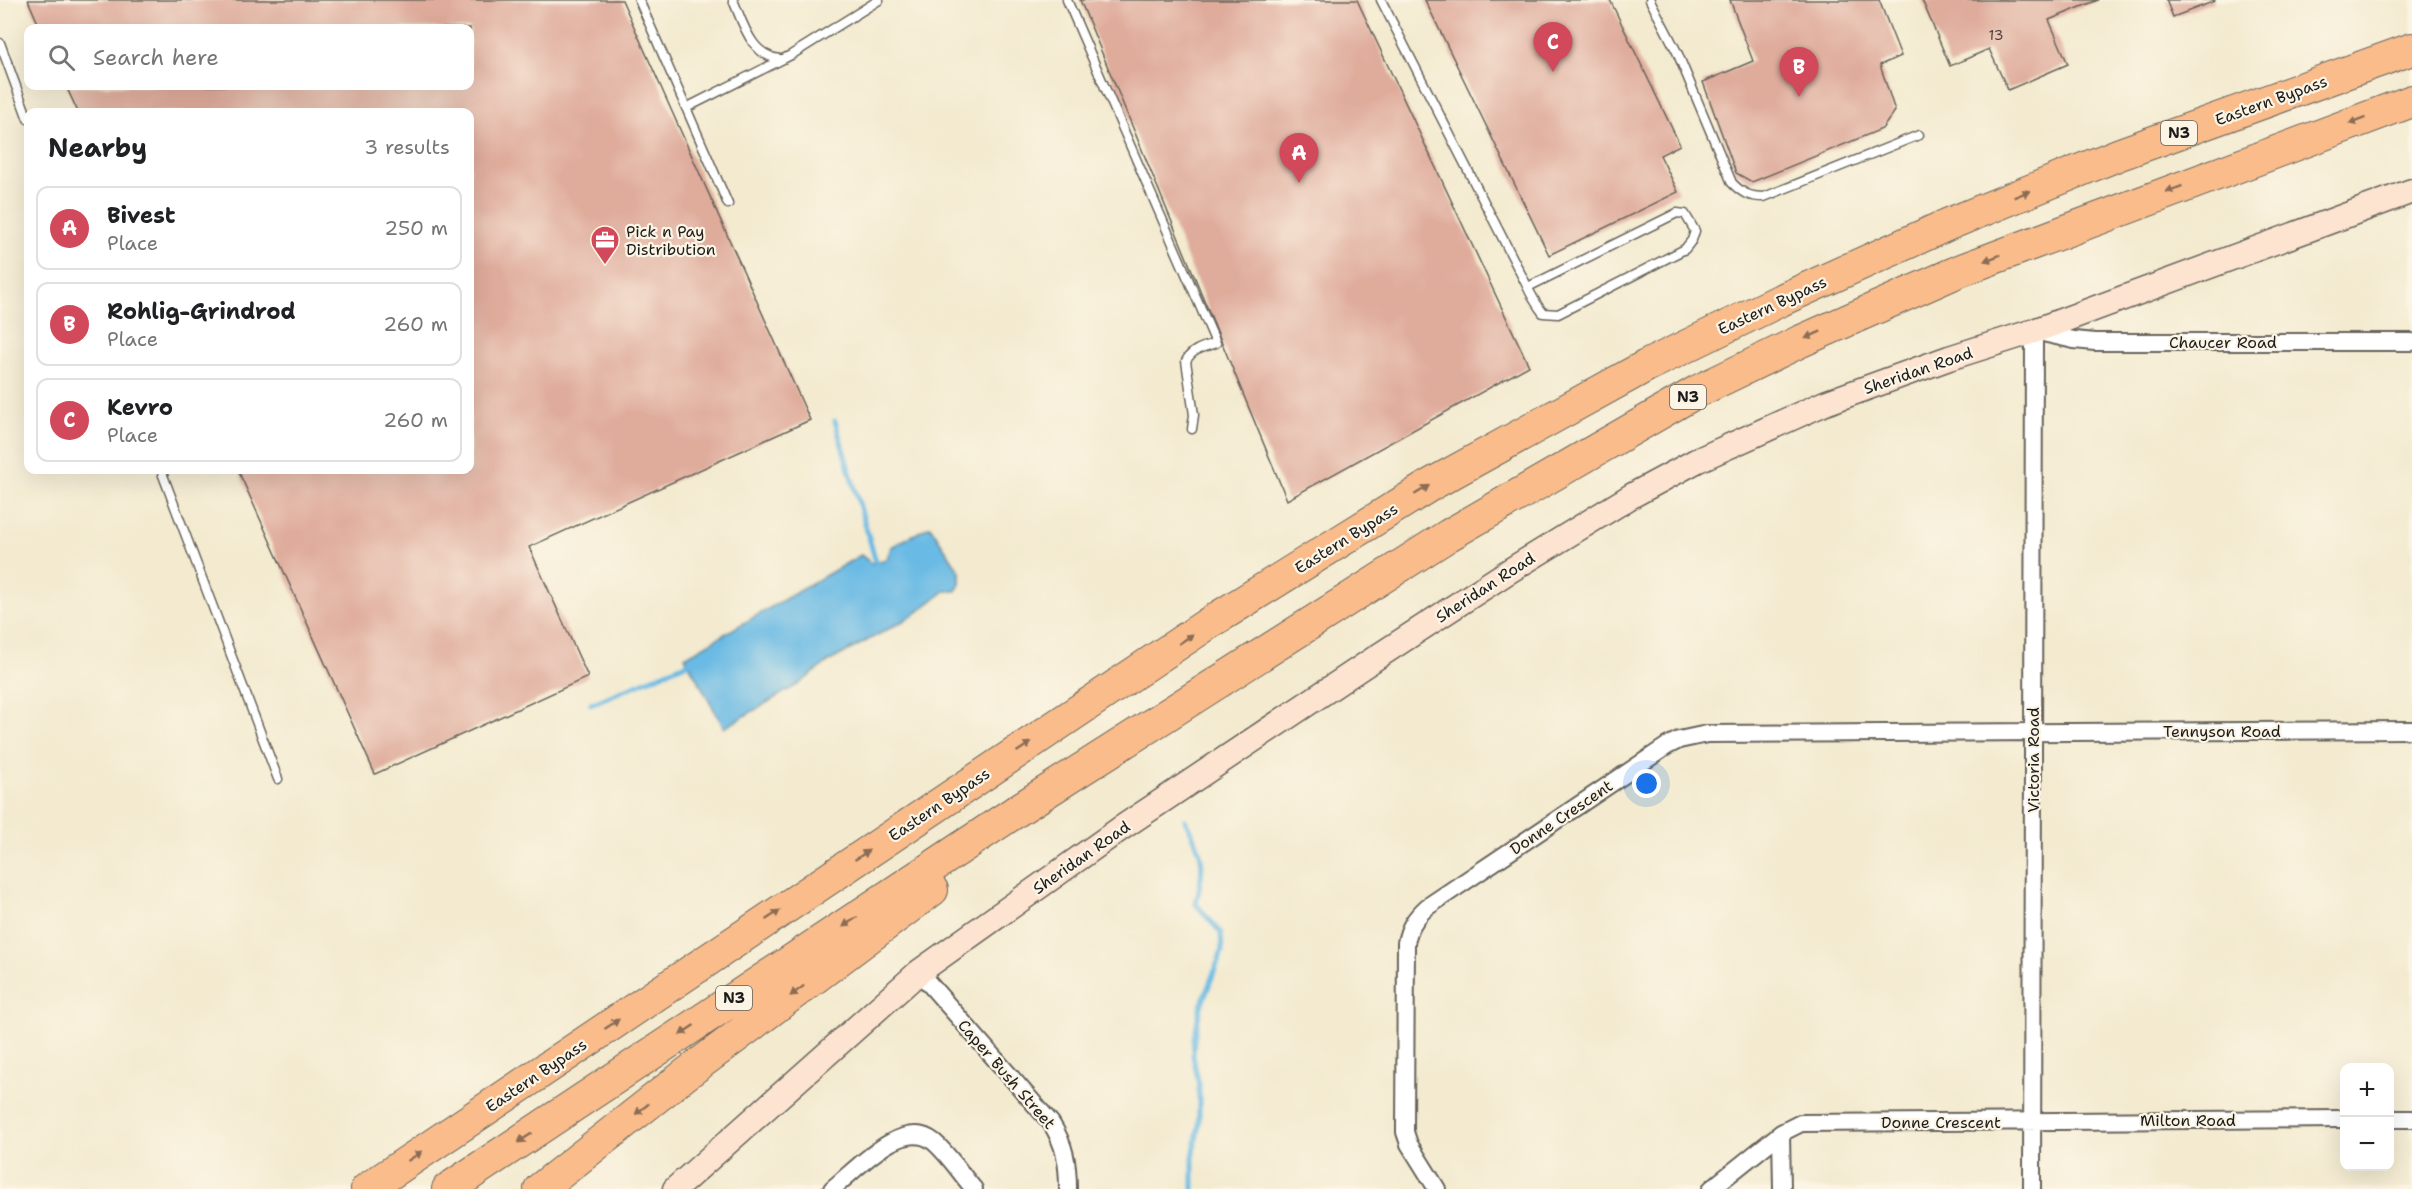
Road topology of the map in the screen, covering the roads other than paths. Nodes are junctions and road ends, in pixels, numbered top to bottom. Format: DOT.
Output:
graph roads {
  1 [pos="639,0"];
  2 [pos="733,0"];
  3 [pos="879,0"];
  4 [pos="1067,0"];
  5 [pos="1381,0"];
  6 [pos="1650,0"];
  7 [pos="0,43"];
  8 [pos="2412,49"];
  9 [pos="781,59"];
  10 [pos="2412,101"];
  11 [pos="24,108"];
  12 [pos="686,108"];
  13 [pos="1918,135"];
  14 [pos="2412,191"];
  15 [pos="728,204"];
  16 [pos="1528,287"];
  17 [pos="2034,331"];
  18 [pos="2412,342"];
  19 [pos="1192,429"];
  20 [pos="163,474"];
  21 [pos="2412,730"];
  22 [pos="2033,731"];
  23 [pos="278,779"];
  24 [pos="1021,808"];
  25 [pos="919,972"];
  26 [pos="2340,1119"];
  27 [pos="2394,1119"];
  28 [pos="2412,1119"];
  29 [pos="2032,1122"];
  30 [pos="1781,1133"];
  31 [pos="367,1189"];
  32 [pos="448,1189"];
  33 [pos="540,1189"];
  34 [pos="675,1189"];
  35 [pos="832,1189"];
  36 [pos="974,1189"];
  37 [pos="1068,1189"];
  38 [pos="1437,1189"];
  39 [pos="1711,1189"];
  40 [pos="1782,1189"];
  41 [pos="2032,1189"];
  1 -- 12 [label="lane"];
  2 -- 9 [label="lane"];
  3 -- 9 [label="lane"];
  4 -- 19 [label="lane"];
  5 -- 16 [label="lane"];
  6 -- 13 [label="lane"];
  7 -- 11 [label="lane"];
  31 -- 8 [label="highway, Eastern Bypass / N3, one-way"];
  9 -- 12 [label="lane"];
  10 -- 24 [label="highway, N3, one-way"];
  12 -- 15 [label="lane"];
  14 -- 17 [label="street, Sheridan Road"];
  16 -- 16 [label="lane"];
  17 -- 18 [label="street, Chaucer Road"];
  17 -- 22 [label="street, Victoria Road"];
  17 -- 25 [label="street, Sheridan Road"];
  20 -- 23 [label="lane"];
  21 -- 22 [label="street, Tennyson Road"];
  22 -- 29 [label="street, Victoria Road"];
  22 -- 38 [label="street, Donne Crescent"];
  24 -- 32 [label="highway, N3, one-way"];
  24 -- 33 [label="highway, one-way"];
  25 -- 34 [label="street, Sheridan Road"];
  25 -- 37 [label="street, Caper Bush Street"];
  26 -- 29 [label="street, Milton Road"];
  27 -- 28 [label="street"];
  29 -- 30 [label="street, Donne Crescent"];
  29 -- 41 [label="street, Victoria Road"];
  30 -- 39 [label="street, Donne Crescent"];
  30 -- 40 [label="street"];
  35 -- 36 [label="street"];
}
